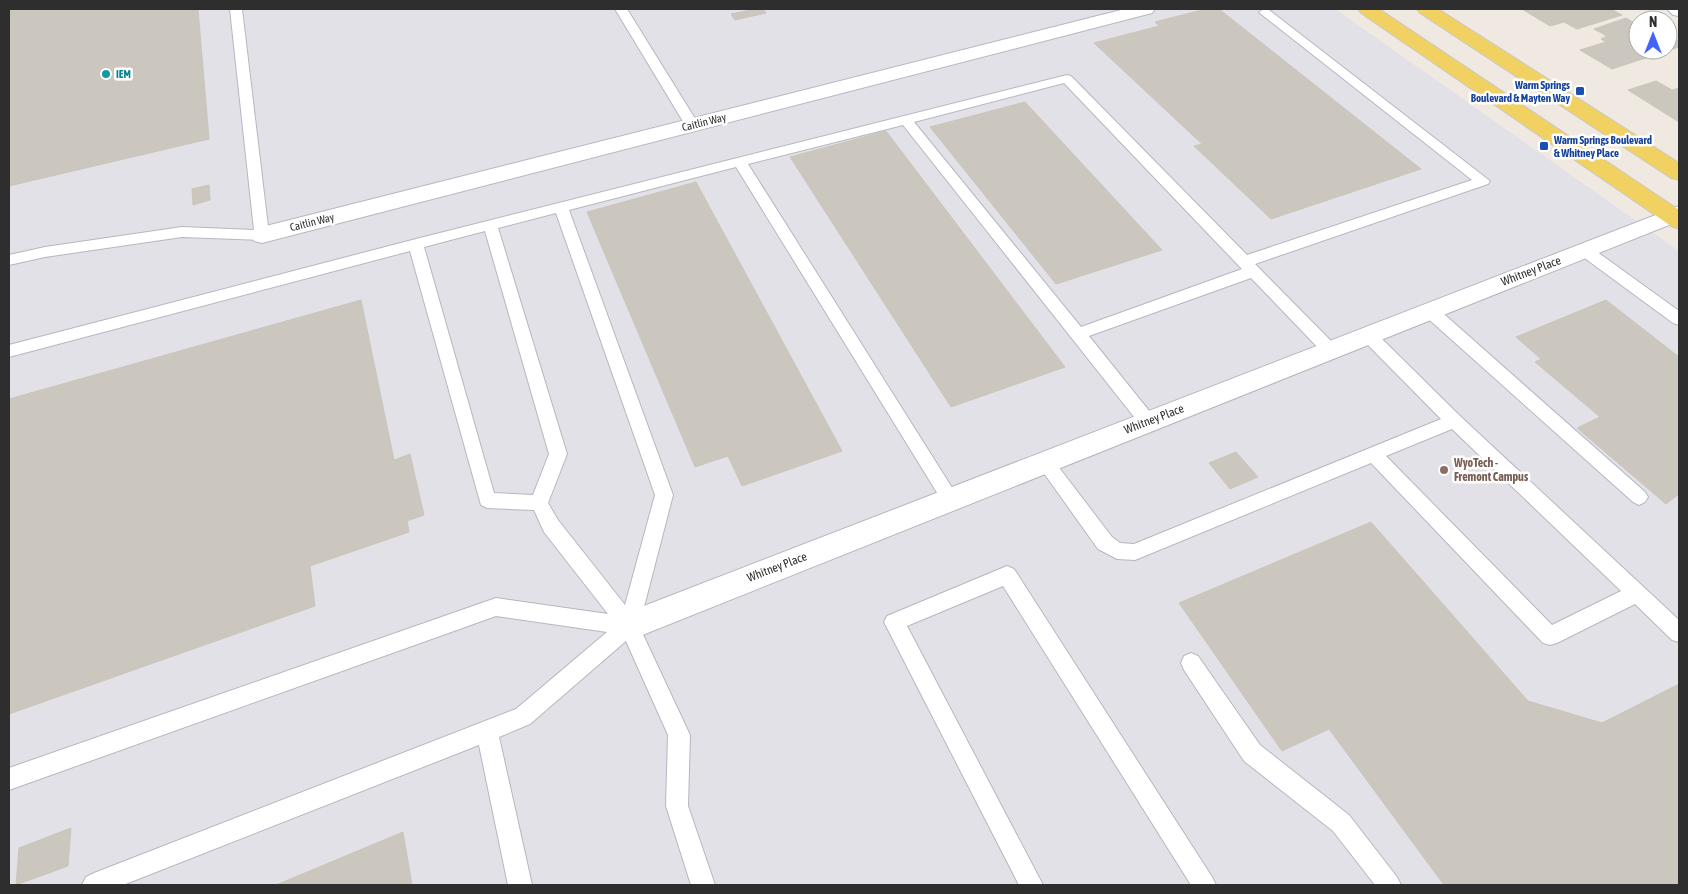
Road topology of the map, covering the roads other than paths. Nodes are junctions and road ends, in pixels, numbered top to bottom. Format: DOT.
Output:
graph roads {
  1 [pos="236,9"];
  2 [pos="622,9"];
  3 [pos="1146,9"];
  4 [pos="1368,9"];
  5 [pos="1426,9"];
  6 [pos="1676,9"];
  7 [pos="1679,10"];
  8 [pos="1265,12"];
  9 [pos="906,120"];
  10 [pos="692,125"];
  11 [pos="740,162"];
  12 [pos="1679,173"];
  13 [pos="561,207"];
  14 [pos="1677,217"];
  15 [pos="490,225"];
  16 [pos="262,235"];
  17 [pos="416,244"];
  18 [pos="1584,250"];
  19 [pos="9,260"];
  20 [pos="1249,266"];
  21 [pos="1430,311"];
  22 [pos="1679,319"];
  23 [pos="1078,334"];
  24 [pos="1368,335"];
  25 [pos="1330,350"];
  26 [pos="9,351"];
  27 [pos="1454,421"];
  28 [pos="1148,422"];
  29 [pos="1373,454"];
  30 [pos="1045,462"];
  31 [pos="1639,497"];
  32 [pos="950,499"];
  33 [pos="539,503"];
  34 [pos="1637,593"];
  35 [pos="629,626"];
  36 [pos="1679,633"];
  37 [pos="1191,663"];
  38 [pos="487,731"];
  39 [pos="9,779"];
  40 [pos="94,885"];
  41 [pos="520,885"];
  42 [pos="703,885"];
  43 [pos="1031,885"];
  44 [pos="1204,885"];
  45 [pos="1389,885"];
  1 -- 16 [label="lane"];
  2 -- 10 [label="lane"];
  3 -- 10 [label="street, Caitlin Way"];
  4 -- 14 [label="main road"];
  5 -- 12 [label="main road"];
  6 -- 7 [label="street"];
  8 -- 20 [label="lane"];
  9 -- 11 [label="lane"];
  9 -- 20 [label="lane"];
  9 -- 23 [label="lane"];
  10 -- 16 [label="street, Caitlin Way"];
  11 -- 13 [label="lane"];
  11 -- 32 [label="lane"];
  13 -- 15 [label="lane"];
  13 -- 35 [label="lane"];
  14 -- 18 [label="street, Whitney Place"];
  15 -- 17 [label="lane"];
  15 -- 33 [label="lane"];
  16 -- 19 [label="lane"];
  17 -- 26 [label="lane"];
  17 -- 33 [label="lane"];
  18 -- 21 [label="street, Whitney Place"];
  18 -- 22 [label="lane"];
  20 -- 23 [label="lane"];
  20 -- 25 [label="lane"];
  21 -- 24 [label="street, Whitney Place"];
  21 -- 31 [label="lane"];
  23 -- 28 [label="lane"];
  24 -- 25 [label="street, Whitney Place"];
  24 -- 27 [label="lane"];
  25 -- 28 [label="street, Whitney Place"];
  27 -- 29 [label="lane"];
  27 -- 34 [label="lane"];
  28 -- 30 [label="street, Whitney Place"];
  29 -- 30 [label="lane"];
  29 -- 34 [label="lane"];
  30 -- 32 [label="street, Whitney Place"];
  32 -- 35 [label="street, Whitney Place"];
  33 -- 35 [label="lane"];
  34 -- 36 [label="lane"];
  35 -- 38 [label="lane"];
  35 -- 39 [label="lane"];
  35 -- 42 [label="lane"];
  37 -- 45 [label="lane"];
  38 -- 40 [label="lane"];
  38 -- 41 [label="lane"];
  43 -- 44 [label="lane"];
}
